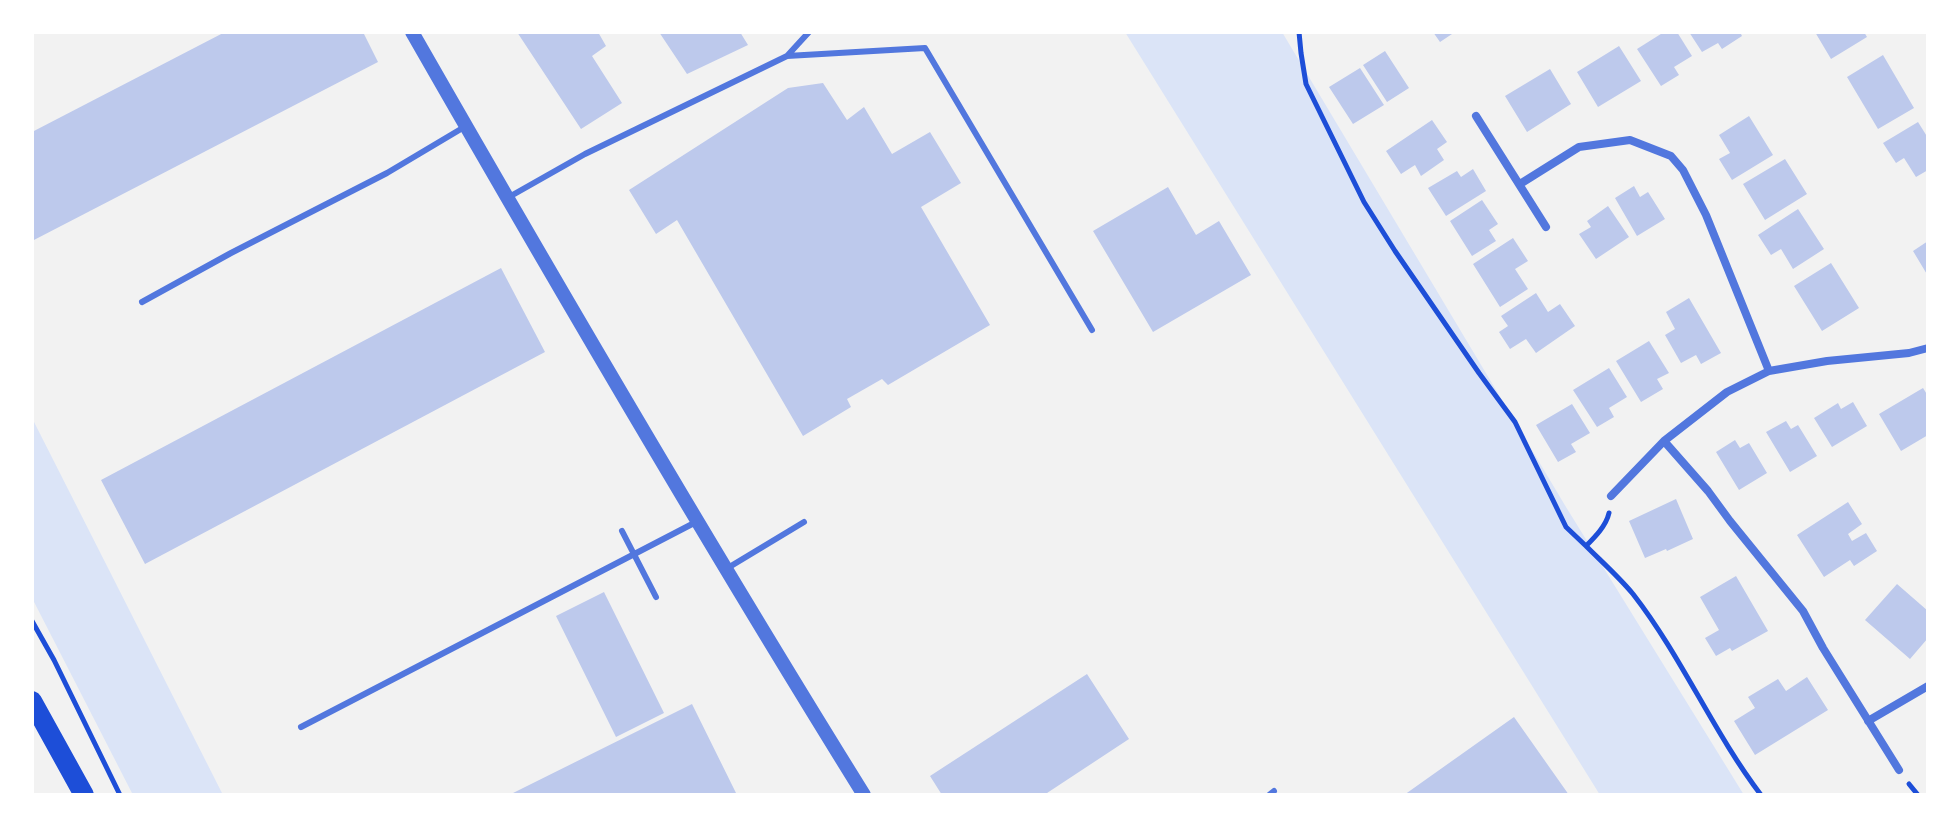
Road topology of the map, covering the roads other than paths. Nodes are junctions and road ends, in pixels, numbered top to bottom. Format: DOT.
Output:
graph roads {
  1 [pos="412,32"];
  2 [pos="809,32"];
  3 [pos="787,56"];
  4 [pos="1476,116"];
  5 [pos="466,126"];
  6 [pos="1520,184"];
  7 [pos="507,198"];
  8 [pos="1546,227"];
  9 [pos="142,302"];
  10 [pos="1092,330"];
  11 [pos="1928,348"];
  12 [pos="1769,371"];
  13 [pos="1664,441"];
  14 [pos="1611,496"];
  15 [pos="698,521"];
  16 [pos="804,522"];
  17 [pos="622,531"];
  18 [pos="634,553"];
  19 [pos="726,569"];
  20 [pos="656,597"];
  21 [pos="1928,686"];
  22 [pos="32,701"];
  23 [pos="1868,721"];
  24 [pos="301,727"];
  25 [pos="1899,770"];
  26 [pos="84,795"];
  27 [pos="864,795"];
  1 -- 5 [label="street"];
  2 -- 3 [label="lane"];
  3 -- 7 [label="lane"];
  3 -- 10 [label="lane"];
  4 -- 6 [label="street"];
  5 -- 7 [label="street"];
  5 -- 9 [label="lane"];
  6 -- 8 [label="street"];
  6 -- 12 [label="street"];
  7 -- 15 [label="street"];
  11 -- 12 [label="street"];
  12 -- 13 [label="street"];
  13 -- 14 [label="street"];
  13 -- 23 [label="street"];
  15 -- 18 [label="lane"];
  15 -- 19 [label="street"];
  16 -- 19 [label="lane"];
  17 -- 18 [label="lane"];
  18 -- 20 [label="lane"];
  18 -- 24 [label="lane"];
  19 -- 27 [label="street"];
  21 -- 23 [label="street"];
  22 -- 26 [label="main road"];
  23 -- 25 [label="street"];
}
